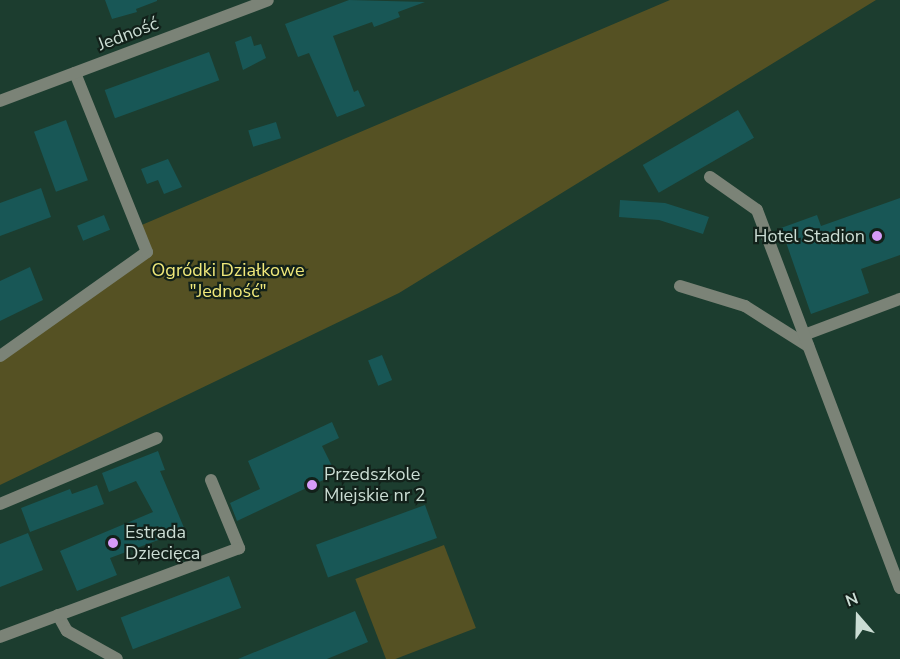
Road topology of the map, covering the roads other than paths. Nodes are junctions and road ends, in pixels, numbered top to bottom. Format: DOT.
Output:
graph roads {
  1 [pos="268,0"];
  2 [pos="75,73"];
  3 [pos="0,101"];
  4 [pos="710,177"];
  5 [pos="680,286"];
  6 [pos="900,299"];
  7 [pos="806,340"];
  8 [pos="0,356"];
  9 [pos="157,438"];
  10 [pos="210,480"];
  11 [pos="0,504"];
  12 [pos="900,588"];
  13 [pos="58,615"];
  14 [pos="0,637"];
  15 [pos="117,659"];
  1 -- 2 [label="street, Jedność"];
  2 -- 3 [label="street, Jedność"];
  2 -- 8 [label="street"];
  4 -- 7 [label="street"];
  5 -- 7 [label="street"];
  6 -- 7 [label="street"];
  7 -- 12 [label="street"];
  9 -- 11 [label="street"];
  10 -- 13 [label="street"];
  13 -- 14 [label="street"];
  13 -- 15 [label="street"];
}
